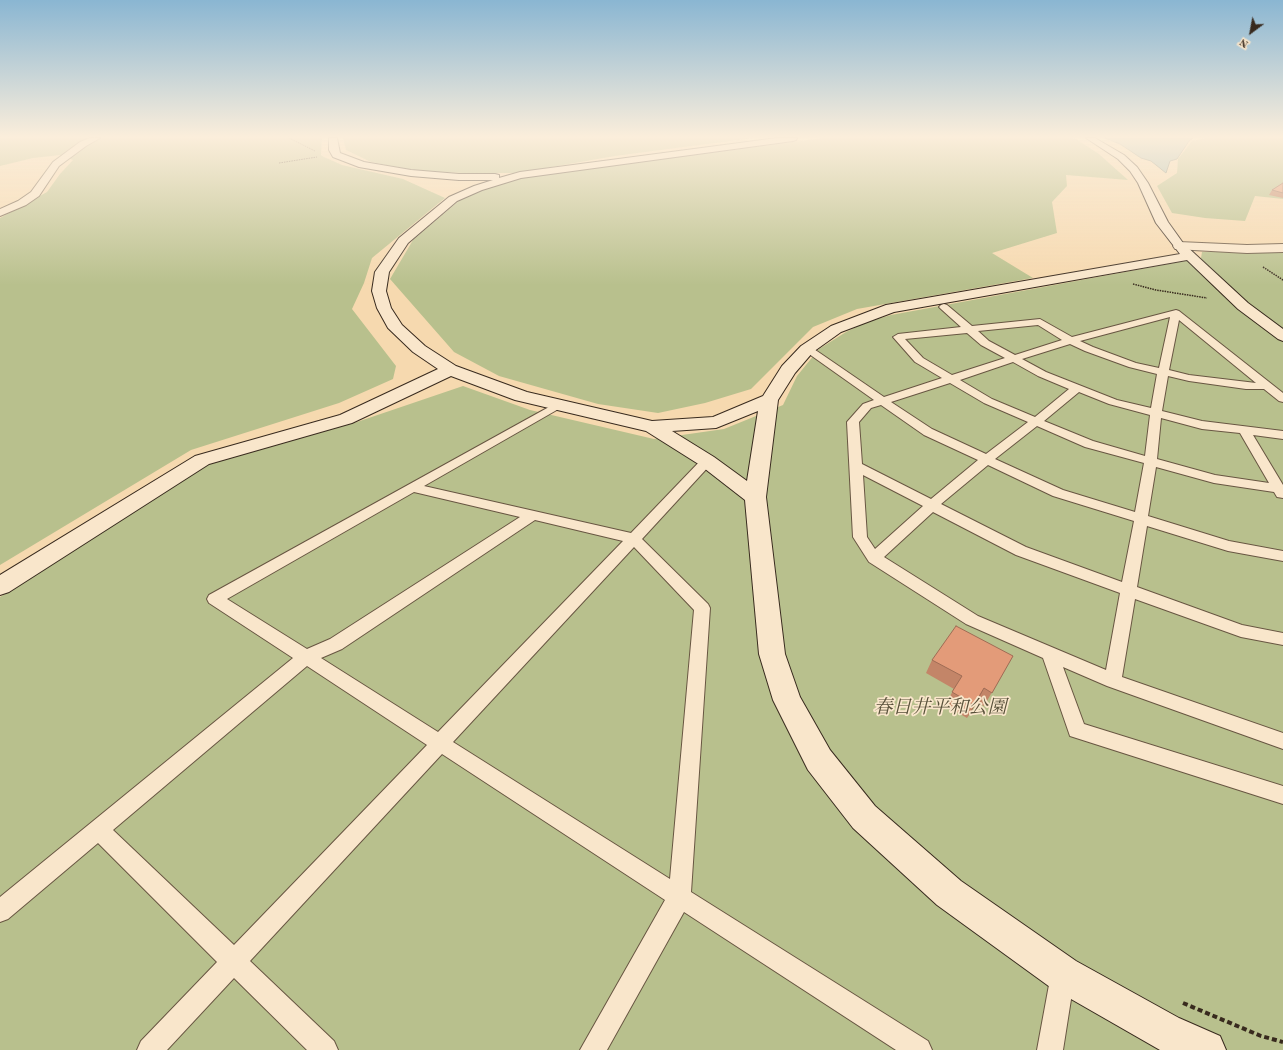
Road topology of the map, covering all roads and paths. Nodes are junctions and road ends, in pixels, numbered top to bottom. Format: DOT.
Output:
graph roads {
  1 [pos="40,187"];
  2 [pos="440,187"];
  3 [pos="477,187"];
  4 [pos="1145,187"];
  5 [pos="446,191"];
  6 [pos="0,213"];
  7 [pos="1282,249"];
  8 [pos="1184,251"];
  9 [pos="944,307"];
  10 [pos="1176,313"];
  11 [pos="969,328"];
  12 [pos="1283,336"];
  13 [pos="1071,340"];
  14 [pos="807,349"];
  15 [pos="1013,358"];
  16 [pos="450,370"];
  17 [pos="1163,372"];
  18 [pos="951,379"];
  19 [pos="1266,386"];
  20 [pos="1077,388"];
  21 [pos="1283,399"];
  22 [pos="769,400"];
  23 [pos="882,401"];
  24 [pos="558,405"];
  25 [pos="1156,412"];
  26 [pos="1035,422"];
  27 [pos="652,427"];
  28 [pos="1245,431"];
  29 [pos="1283,435"];
  30 [pos="986,460"];
  31 [pos="707,461"];
  32 [pos="1151,461"];
  33 [pos="855,466"];
  34 [pos="414,488"];
  35 [pos="1282,491"];
  36 [pos="755,497"];
  37 [pos="932,505"];
  38 [pos="533,515"];
  39 [pos="1141,520"];
  40 [pos="633,538"];
  41 [pos="1283,556"];
  42 [pos="874,558"];
  43 [pos="0,586"];
  44 [pos="1129,590"];
  45 [pos="1283,639"];
  46 [pos="1050,654"];
  47 [pos="306,657"];
  48 [pos="1113,681"];
  49 [pos="1283,741"];
  50 [pos="440,742"];
  51 [pos="1283,795"];
  52 [pos="99,830"];
  53 [pos="680,896"];
  54 [pos="0,911"];
  55 [pos="234,961"];
  56 [pos="1063,974"];
  57 [pos="150,1050"];
  58 [pos="325,1050"];
  59 [pos="593,1050"];
  60 [pos="919,1050"];
  61 [pos="1050,1050"];
  62 [pos="1206,1050"];
  1 -- 6 [label="street"];
  2 -- 5 [label="street"];
  3 -- 5 [label="street"];
  4 -- 8 [label="street"];
  5 -- 16 [label="street"];
  7 -- 8 [label="street"];
  8 -- 12 [label="street"];
  8 -- 14 [label="street"];
  9 -- 11 [label="lane"];
  10 -- 13 [label="lane"];
  10 -- 17 [label="lane"];
  10 -- 19 [label="lane"];
  11 -- 13 [label="lane"];
  11 -- 15 [label="lane"];
  11 -- 18 [label="lane"];
  13 -- 15 [label="lane"];
  13 -- 17 [label="lane"];
  14 -- 22 [label="street"];
  14 -- 23 [label="lane"];
  15 -- 18 [label="lane"];
  15 -- 20 [label="lane"];
  16 -- 24 [label="street"];
  16 -- 43 [label="street"];
  17 -- 19 [label="lane"];
  17 -- 25 [label="lane"];
  18 -- 23 [label="lane"];
  18 -- 26 [label="lane"];
  19 -- 21 [label="lane"];
  20 -- 25 [label="lane"];
  20 -- 26 [label="lane"];
  22 -- 27 [label="street"];
  22 -- 36 [label="street"];
  23 -- 30 [label="lane"];
  23 -- 33 [label="lane"];
  24 -- 27 [label="street"];
  24 -- 34 [label="lane"];
  25 -- 28 [label="lane"];
  25 -- 32 [label="lane"];
  26 -- 30 [label="lane"];
  26 -- 32 [label="lane"];
  27 -- 31 [label="street"];
  28 -- 29 [label="lane"];
  28 -- 35 [label="lane"];
  30 -- 37 [label="lane"];
  30 -- 39 [label="lane"];
  31 -- 36 [label="street"];
  31 -- 40 [label="lane"];
  32 -- 35 [label="lane"];
  32 -- 39 [label="lane"];
  33 -- 37 [label="lane"];
  33 -- 42 [label="lane"];
  34 -- 38 [label="lane"];
  34 -- 47 [label="lane"];
  36 -- 56 [label="street"];
  37 -- 42 [label="lane"];
  37 -- 44 [label="lane"];
  38 -- 40 [label="lane"];
  38 -- 47 [label="lane"];
  39 -- 41 [label="lane"];
  39 -- 44 [label="lane"];
  40 -- 50 [label="lane"];
  40 -- 53 [label="lane"];
  42 -- 46 [label="lane"];
  44 -- 45 [label="lane"];
  44 -- 48 [label="lane"];
  46 -- 48 [label="lane"];
  46 -- 51 [label="lane"];
  47 -- 50 [label="lane"];
  47 -- 52 [label="lane"];
  48 -- 49 [label="lane"];
  50 -- 53 [label="lane"];
  50 -- 55 [label="lane"];
  52 -- 54 [label="lane"];
  52 -- 55 [label="lane"];
  53 -- 59 [label="lane"];
  53 -- 60 [label="lane"];
  55 -- 57 [label="lane"];
  55 -- 58 [label="lane"];
  56 -- 61 [label="lane"];
  56 -- 62 [label="street"];
}
